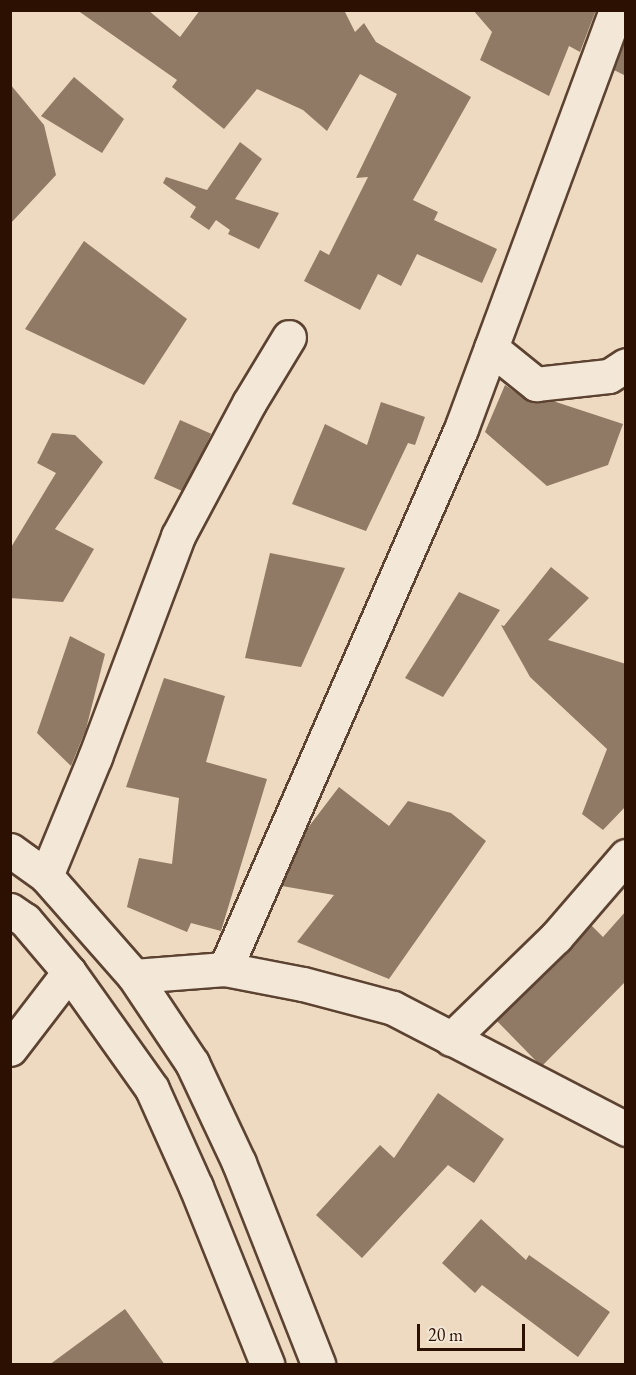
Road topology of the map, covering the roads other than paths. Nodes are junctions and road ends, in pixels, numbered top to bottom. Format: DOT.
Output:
graph roads {
  1 [pos="616,10"];
  2 [pos="289,337"];
  3 [pos="491,348"];
  4 [pos="626,365"];
  5 [pos="10,850"];
  6 [pos="626,856"];
  7 [pos="46,876"];
  8 [pos="10,910"];
  9 [pos="225,969"];
  10 [pos="69,972"];
  11 [pos="134,976"];
  12 [pos="451,1039"];
  13 [pos="10,1049"];
  14 [pos="626,1130"];
  15 [pos="267,1365"];
  16 [pos="318,1365"];
  1 -- 3 [label="street"];
  2 -- 7 [label="street"];
  3 -- 4 [label="street"];
  3 -- 9 [label="street"];
  5 -- 7 [label="street"];
  6 -- 12 [label="street"];
  7 -- 11 [label="street"];
  8 -- 10 [label="street"];
  9 -- 11 [label="street"];
  9 -- 12 [label="street"];
  10 -- 13 [label="street"];
  10 -- 15 [label="street"];
  11 -- 16 [label="street"];
  12 -- 14 [label="street"];
}
